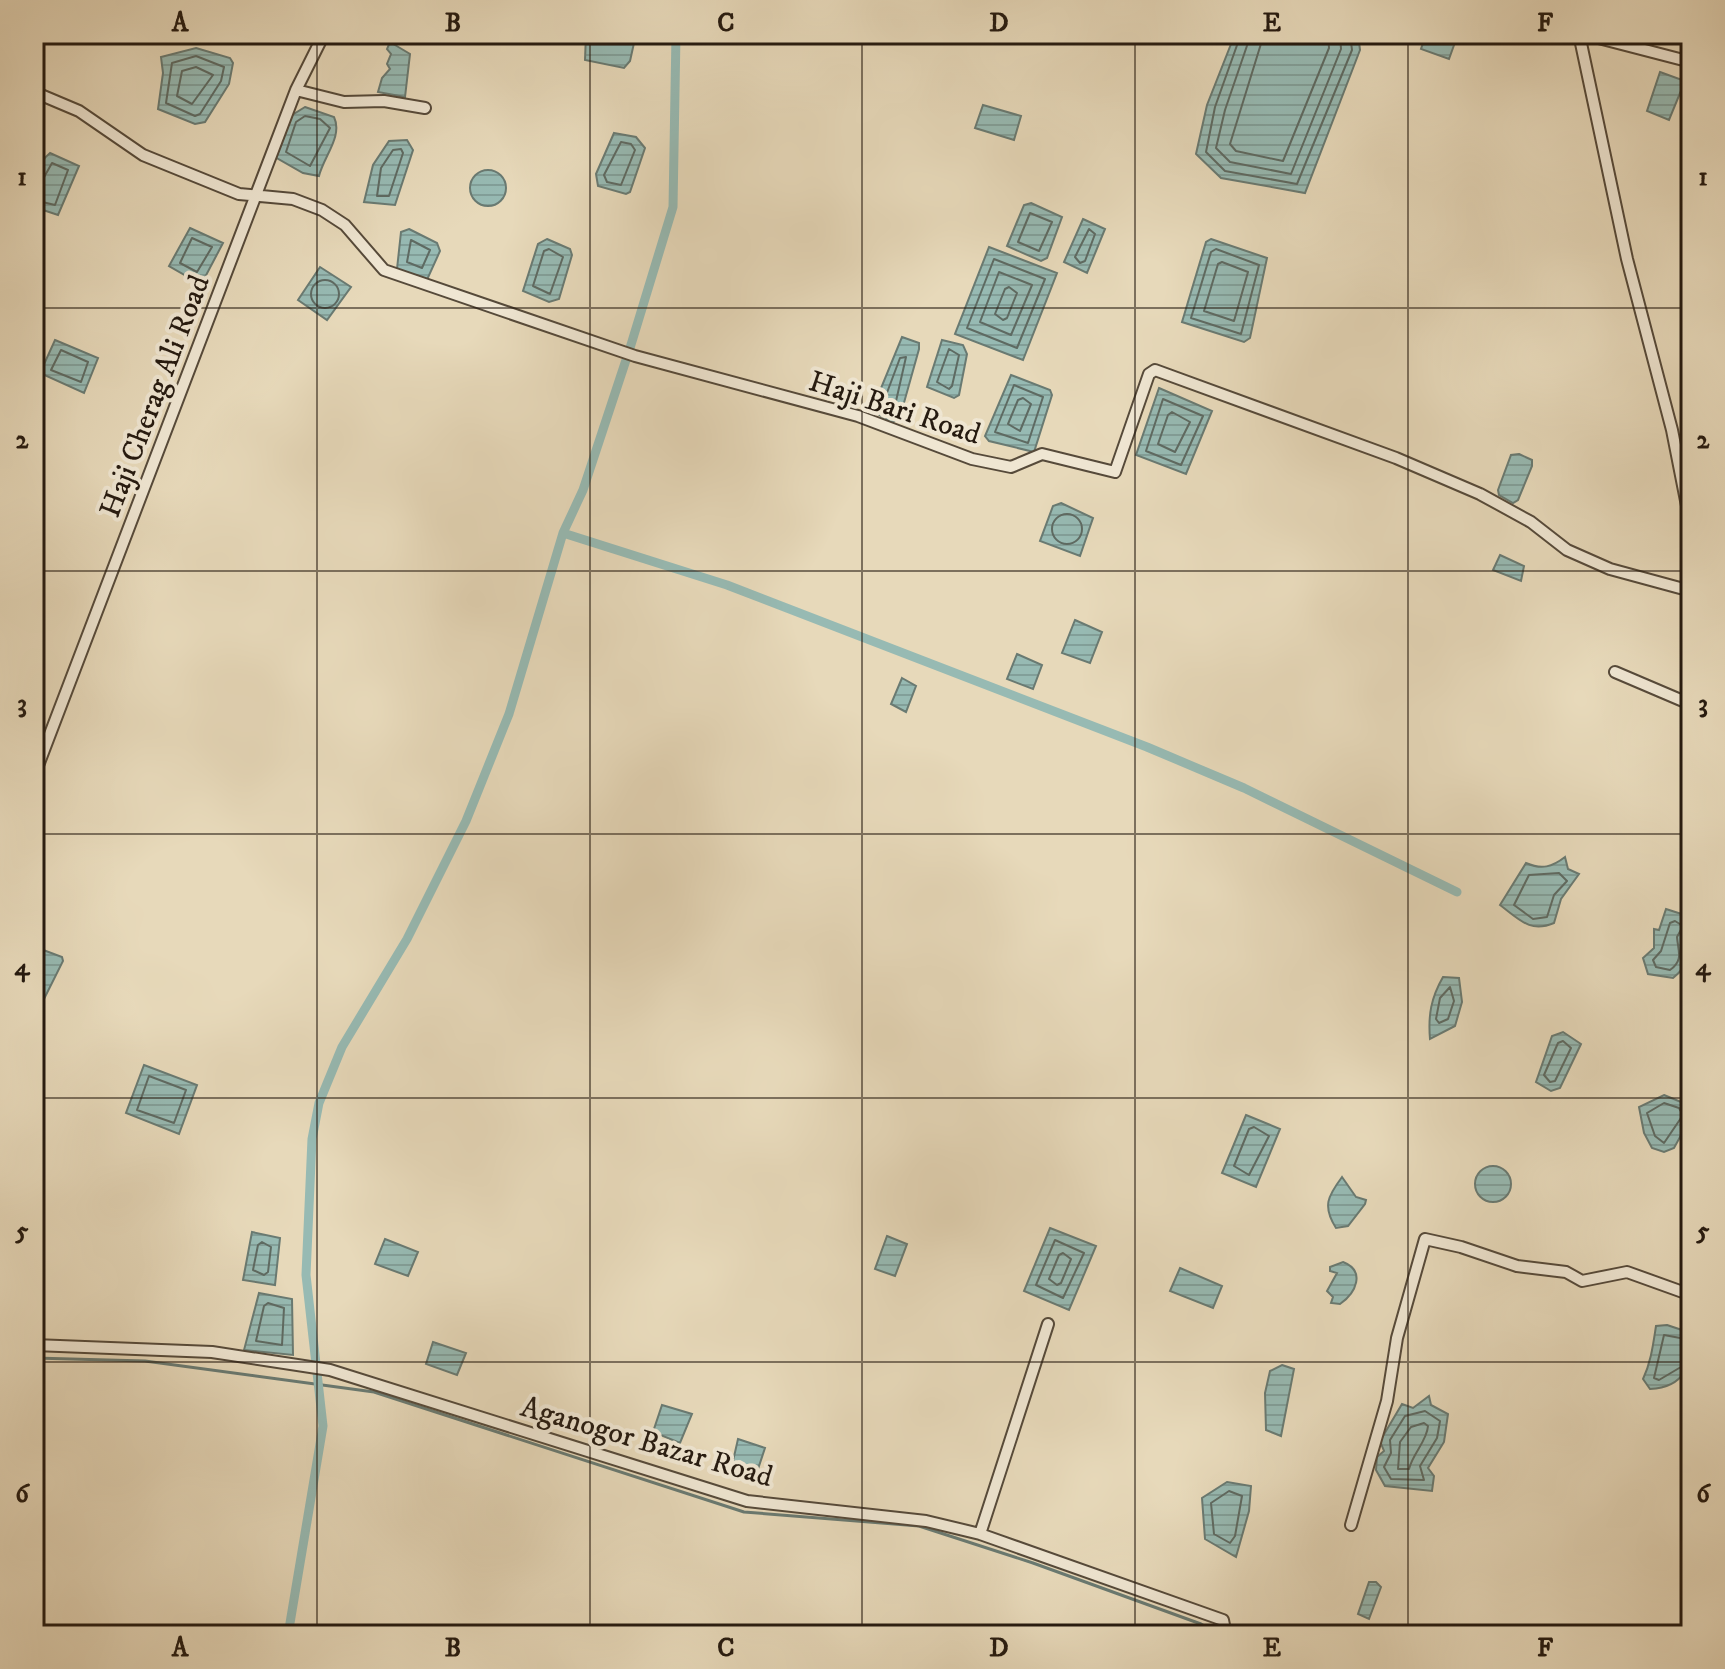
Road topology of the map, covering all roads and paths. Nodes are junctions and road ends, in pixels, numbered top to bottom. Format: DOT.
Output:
graph roads {
  1 [pos="324,34"];
  2 [pos="1581,34"];
  3 [pos="1691,62"];
  4 [pos="296,90"];
  5 [pos="34,92"];
  6 [pos="425,108"];
  7 [pos="257,196"];
  8 [pos="1691,526"];
  9 [pos="1691,591"];
  10 [pos="1615,672"];
  11 [pos="1691,696"];
  12 [pos="34,776"];
  13 [pos="1691,1295"];
  14 [pos="1048,1324"];
  15 [pos="34,1345"];
  16 [pos="1351,1525"];
  17 [pos="980,1534"];
  18 [pos="1226,1635"];
  1 -- 4 [label="street, Haji Cherag Ali Road"];
  2 -- 3 [label="street"];
  2 -- 8 [label="street"];
  4 -- 6 [label="street"];
  4 -- 7 [label="street, Haji Cherag Ali Road"];
  5 -- 7 [label="street, Haji Bari Road"];
  7 -- 9 [label="street, Haji Bari Road"];
  7 -- 12 [label="street, Haji Cherag Ali Road"];
  10 -- 11 [label="street"];
  13 -- 16 [label="street"];
  14 -- 17 [label="street"];
  15 -- 17 [label="street, Aganogor Bazar Road"];
  17 -- 18 [label="street, Aganogor Bazar Road"];
}
